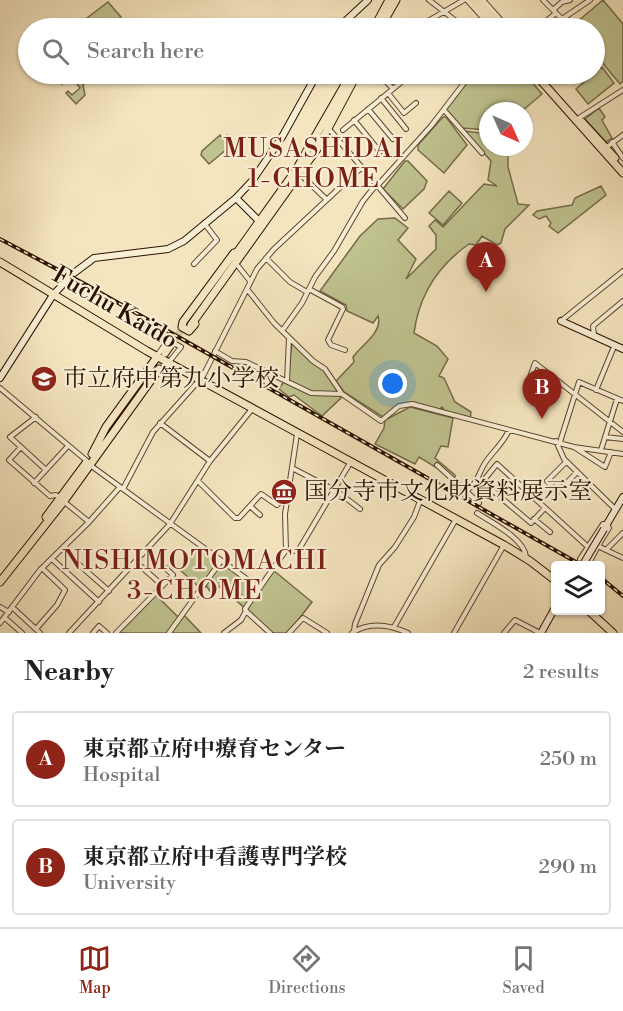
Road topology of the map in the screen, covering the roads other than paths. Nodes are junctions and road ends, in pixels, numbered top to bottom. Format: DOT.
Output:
graph roads {
  1 [pos="368,0"];
  2 [pos="429,0"];
  3 [pos="466,0"];
  4 [pos="472,0"];
  5 [pos="478,0"];
  6 [pos="483,0"];
  7 [pos="543,0"];
  8 [pos="570,0"];
  9 [pos="590,0"];
  10 [pos="389,1"];
  11 [pos="443,12"];
  12 [pos="554,12"];
  13 [pos="349,18"];
  14 [pos="380,18"];
  15 [pos="383,18"];
  16 [pos="433,18"];
  17 [pos="451,18"];
  18 [pos="485,18"];
  19 [pos="487,18"];
  20 [pos="493,18"];
  21 [pos="499,18"];
  22 [pos="548,18"];
  23 [pos="561,18"];
  24 [pos="563,18"];
  25 [pos="311,84"];
  26 [pos="346,84"];
  27 [pos="352,84"];
  28 [pos="388,84"];
  29 [pos="399,84"];
  30 [pos="464,84"];
  31 [pos="544,84"];
  32 [pos="549,84"];
  33 [pos="393,89"];
  34 [pos="623,90"];
  35 [pos="349,91"];
  36 [pos="388,93"];
  37 [pos="381,98"];
  38 [pos="416,103"];
  39 [pos="368,109"];
  40 [pos="444,110"];
  41 [pos="329,115"];
  42 [pos="579,118"];
  43 [pos="354,120"];
  44 [pos="329,129"];
  45 [pos="406,129"];
  46 [pos="343,130"];
  47 [pos="623,135"];
  48 [pos="324,137"];
  49 [pos="393,140"];
  50 [pos="612,142"];
  51 [pos="479,150"];
  52 [pos="603,150"];
  53 [pos="380,152"];
  54 [pos="622,156"];
  55 [pos="302,161"];
  56 [pos="623,166"];
  57 [pos="362,167"];
  58 [pos="623,173"];
  59 [pos="300,174"];
  60 [pos="377,185"];
  61 [pos="236,198"];
  62 [pos="326,199"];
  63 [pos="405,218"];
  64 [pos="204,222"];
  65 [pos="261,223"];
  66 [pos="246,244"];
  67 [pos="266,258"];
  68 [pos="0,262"];
  69 [pos="194,264"];
  70 [pos="238,266"];
  71 [pos="623,271"];
  72 [pos="74,273"];
  73 [pos="68,279"];
  74 [pos="250,280"];
  75 [pos="247,289"];
  76 [pos="308,290"];
  77 [pos="53,295"];
  78 [pos="623,301"];
  79 [pos="568,316"];
  80 [pos="561,321"];
  81 [pos="189,324"];
  82 [pos="569,325"];
  83 [pos="593,326"];
  84 [pos="282,331"];
  85 [pos="584,333"];
  86 [pos="594,336"];
  87 [pos="289,338"];
  88 [pos="174,344"];
  89 [pos="613,349"];
  90 [pos="623,349"];
  91 [pos="345,350"];
  92 [pos="215,351"];
  93 [pos="157,357"];
  94 [pos="167,357"];
  95 [pos="157,367"];
  96 [pos="0,378"];
  97 [pos="200,380"];
  98 [pos="286,381"];
  99 [pos="528,383"];
  100 [pos="0,388"];
  101 [pos="596,390"];
  102 [pos="575,392"];
  103 [pos="342,394"];
  104 [pos="617,399"];
  105 [pos="623,401"];
  106 [pos="253,409"];
  107 [pos="36,417"];
  108 [pos="610,422"];
  109 [pos="160,423"];
  110 [pos="509,430"];
  111 [pos="623,432"];
  112 [pos="297,434"];
  113 [pos="606,437"];
  114 [pos="623,439"];
  115 [pos="558,442"];
  116 [pos="68,446"];
  117 [pos="21,447"];
  118 [pos="574,447"];
  119 [pos="601,450"];
  120 [pos="611,452"];
  121 [pos="623,454"];
  122 [pos="93,456"];
  123 [pos="210,460"];
  124 [pos="566,462"];
  125 [pos="88,463"];
  126 [pos="350,463"];
  127 [pos="437,465"];
  128 [pos="294,469"];
  129 [pos="46,470"];
  130 [pos="577,472"];
  131 [pos="84,474"];
  132 [pos="481,480"];
  133 [pos="198,481"];
  134 [pos="34,483"];
  135 [pos="67,488"];
  136 [pos="121,488"];
  137 [pos="466,491"];
  138 [pos="289,492"];
  139 [pos="336,492"];
  140 [pos="623,497"];
  141 [pos="62,500"];
  142 [pos="420,501"];
  143 [pos="479,503"];
  144 [pos="250,506"];
  145 [pos="545,508"];
  146 [pos="360,509"];
  147 [pos="620,509"];
  148 [pos="477,513"];
  149 [pos="260,515"];
  150 [pos="456,519"];
  151 [pos="534,519"];
  152 [pos="89,522"];
  153 [pos="170,524"];
  154 [pos="606,526"];
  155 [pos="550,532"];
  156 [pos="623,533"];
  157 [pos="504,545"];
  158 [pos="598,546"];
  159 [pos="586,548"];
  160 [pos="146,550"];
  161 [pos="286,550"];
  162 [pos="606,550"];
  163 [pos="593,555"];
  164 [pos="526,558"];
  165 [pos="52,559"];
  166 [pos="622,559"];
  167 [pos="75,561"];
  168 [pos="221,561"];
  169 [pos="581,561"];
  170 [pos="582,561"];
  171 [pos="590,561"];
  172 [pos="136,562"];
  173 [pos="42,568"];
  174 [pos="0,575"];
  175 [pos="551,578"];
  176 [pos="0,582"];
  177 [pos="162,585"];
  178 [pos="259,588"];
  179 [pos="109,591"];
  180 [pos="99,602"];
  181 [pos="0,607"];
  182 [pos="12,608"];
  183 [pos="246,611"];
  184 [pos="9,612"];
  185 [pos="551,614"];
  186 [pos="554,615"];
  187 [pos="594,615"];
  188 [pos="4,618"];
  189 [pos="0,623"];
  190 [pos="394,627"];
  191 [pos="38,631"];
  192 [pos="353,632"];
  193 [pos="22,633"];
  194 [pos="69,633"];
  195 [pos="93,633"];
  196 [pos="106,633"];
  197 [pos="116,633"];
  198 [pos="169,633"];
  199 [pos="224,633"];
  200 [pos="270,633"];
  201 [pos="289,633"];
  202 [pos="327,633"];
  203 [pos="408,633"];
  204 [pos="454,633"];
  205 [pos="504,633"];
  206 [pos="541,633"];
  207 [pos="614,633"];
  1 -- 13 [label="street"];
  2 -- 11 [label="street"];
  3 -- 11 [label="street"];
  3 -- 18 [label="street"];
  4 -- 19 [label="main road"];
  5 -- 20 [label="main road"];
  6 -- 21 [label="street"];
  7 -- 12 [label="street"];
  8 -- 12 [label="street"];
  9 -- 24 [label="street"];
  10 -- 14 [label="main road"];
  10 -- 15 [label="main road"];
  11 -- 16 [label="street"];
  11 -- 17 [label="street"];
  12 -- 22 [label="street"];
  12 -- 23 [label="street"];
  25 -- 61 [label="street"];
  26 -- 41 [label="main road"];
  27 -- 35 [label="main road"];
  28 -- 33 [label="street"];
  29 -- 33 [label="street"];
  30 -- 40 [label="street"];
  31 -- 52 [label="main road"];
  32 -- 42 [label="main road"];
  33 -- 36 [label="street"];
  34 -- 42 [label="street"];
  35 -- 41 [label="main road"];
  35 -- 44 [label="main road"];
  36 -- 37 [label="street"];
  36 -- 38 [label="street"];
  37 -- 39 [label="street"];
  37 -- 45 [label="street"];
  39 -- 43 [label="street"];
  39 -- 49 [label="street"];
  40 -- 51 [label="street"];
  40 -- 60 [label="street"];
  41 -- 55 [label="main road"];
  42 -- 52 [label="main road"];
  43 -- 46 [label="street"];
  43 -- 53 [label="street"];
  44 -- 48 [label="main road"];
  44 -- 57 [label="street"];
  47 -- 50 [label="street"];
  48 -- 55 [label="main road"];
  48 -- 59 [label="main road"];
  50 -- 52 [label="street"];
  50 -- 54 [label="street"];
  52 -- 56 [label="main road"];
  52 -- 58 [label="main road"];
  55 -- 65 [label="main road"];
  57 -- 60 [label="street"];
  57 -- 62 [label="street"];
  59 -- 62 [label="street"];
  59 -- 65 [label="main road"];
  60 -- 63 [label="street"];
  60 -- 76 [label="street"];
  61 -- 64 [label="street"];
  61 -- 65 [label="street"];
  62 -- 67 [label="street"];
  64 -- 69 [label="street"];
  64 -- 72 [label="street"];
  65 -- 66 [label="main road"];
  66 -- 70 [label="main road"];
  66 -- 70 [label="main road"];
  66 -- 81 [label="main road"];
  67 -- 74 [label="street"];
  67 -- 76 [label="street"];
  68 -- 77 [label="main road, Fuchu Kaido"];
  70 -- 74 [label="street"];
  71 -- 79 [label="street"];
  73 -- 77 [label="street"];
  74 -- 75 [label="street"];
  75 -- 84 [label="street"];
  75 -- 92 [label="street"];
  76 -- 84 [label="street"];
  76 -- 91 [label="street"];
  77 -- 93 [label="main road, Fuchu Kaido"];
  77 -- 96 [label="street"];
  78 -- 83 [label="street"];
  79 -- 80 [label="street"];
  79 -- 82 [label="street"];
  80 -- 82 [label="street"];
  82 -- 85 [label="street"];
  83 -- 85 [label="street"];
  83 -- 86 [label="street"];
  84 -- 87 [label="street"];
  85 -- 86 [label="street"];
  86 -- 90 [label="street"];
  87 -- 98 [label="street"];
  87 -- 103 [label="street"];
  88 -- 94 [label="main road"];
  89 -- 101 [label="street"];
  92 -- 97 [label="street"];
  92 -- 98 [label="street"];
  93 -- 94 [label="main road, Fuchu Kaido"];
  93 -- 94 [label="street"];
  93 -- 122 [label="main road"];
  94 -- 97 [label="main road, Fuchu Kaido"];
  94 -- 122 [label="main road"];
  95 -- 122 [label="main road"];
  97 -- 106 [label="main road, Fuchu Kaido"];
  97 -- 109 [label="street"];
  98 -- 103 [label="street"];
  99 -- 102 [label="street"];
  100 -- 107 [label="street"];
  101 -- 102 [label="street"];
  101 -- 104 [label="street"];
  102 -- 108 [label="street"];
  102 -- 115 [label="street"];
  103 -- 110 [label="street"];
  104 -- 105 [label="street"];
  104 -- 108 [label="street"];
  106 -- 112 [label="main road, Fuchu Kaido"];
  106 -- 123 [label="street"];
  107 -- 116 [label="street"];
  107 -- 117 [label="street"];
  108 -- 111 [label="street"];
  108 -- 113 [label="street"];
  109 -- 123 [label="street"];
  109 -- 136 [label="street"];
  110 -- 115 [label="street"];
  110 -- 132 [label="street"];
  112 -- 126 [label="main road, Fuchu Kaido"];
  112 -- 128 [label="street"];
  113 -- 114 [label="street"];
  113 -- 119 [label="street"];
  115 -- 118 [label="street"];
  115 -- 124 [label="street"];
  116 -- 125 [label="street"];
  116 -- 129 [label="street"];
  117 -- 129 [label="street"];
  117 -- 134 [label="street"];
  118 -- 119 [label="street"];
  118 -- 120 [label="street"];
  119 -- 120 [label="street"];
  120 -- 121 [label="street"];
  122 -- 125 [label="main road"];
  123 -- 133 [label="street"];
  124 -- 130 [label="street"];
  124 -- 130 [label="street"];
  125 -- 131 [label="main road"];
  125 -- 135 [label="main road"];
  125 -- 136 [label="street"];
  126 -- 139 [label="street"];
  126 -- 142 [label="main road, Fuchu Kaido"];
  127 -- 137 [label="street"];
  128 -- 138 [label="street"];
  128 -- 139 [label="street"];
  129 -- 134 [label="street"];
  130 -- 147 [label="street"];
  131 -- 135 [label="main road"];
  131 -- 141 [label="main road"];
  132 -- 137 [label="street"];
  132 -- 145 [label="street"];
  132 -- 151 [label="street"];
  133 -- 144 [label="street"];
  133 -- 153 [label="street"];
  134 -- 141 [label="street"];
  135 -- 141 [label="main road"];
  136 -- 152 [label="street"];
  136 -- 153 [label="street"];
  137 -- 143 [label="street"];
  138 -- 144 [label="street"];
  138 -- 161 [label="street"];
  139 -- 146 [label="street"];
  139 -- 161 [label="street"];
  140 -- 147 [label="street"];
  141 -- 152 [label="street"];
  141 -- 174 [label="main road"];
  141 -- 176 [label="main road"];
  142 -- 150 [label="main road, Fuchu Kaido"];
  142 -- 192 [label="street"];
  144 -- 149 [label="street"];
  145 -- 151 [label="street"];
  145 -- 159 [label="street"];
  147 -- 154 [label="street"];
  148 -- 164 [label="street"];
  150 -- 157 [label="main road, Fuchu Kaido"];
  150 -- 190 [label="street"];
  151 -- 155 [label="street"];
  152 -- 165 [label="street"];
  153 -- 160 [label="street"];
  153 -- 168 [label="street"];
  154 -- 158 [label="street"];
  154 -- 159 [label="street"];
  154 -- 170 [label="street, bridge"];
  156 -- 162 [label="street"];
  157 -- 164 [label="main road, Fuchu Kaido"];
  157 -- 204 [label="street"];
  158 -- 162 [label="street"];
  158 -- 163 [label="street"];
  159 -- 163 [label="street"];
  159 -- 169 [label="street"];
  160 -- 172 [label="street"];
  160 -- 177 [label="street"];
  161 -- 178 [label="street"];
  162 -- 166 [label="street"];
  163 -- 171 [label="street"];
  164 -- 175 [label="main road, Fuchu Kaido"];
  165 -- 173 [label="street"];
  165 -- 180 [label="street"];
  167 -- 179 [label="street"];
  168 -- 178 [label="street"];
  168 -- 198 [label="street"];
  172 -- 177 [label="street"];
  172 -- 179 [label="street"];
  173 -- 182 [label="street"];
  173 -- 191 [label="street"];
  177 -- 197 [label="street"];
  178 -- 183 [label="street"];
  179 -- 180 [label="street"];
  180 -- 194 [label="street"];
  181 -- 184 [label="street"];
  182 -- 184 [label="street"];
  182 -- 191 [label="street"];
  183 -- 199 [label="street"];
  183 -- 200 [label="street"];
  184 -- 188 [label="street"];
  185 -- 206 [label="street"];
  186 -- 206 [label="street"];
  187 -- 207 [label="main road"];
  188 -- 189 [label="street"];
  188 -- 193 [label="street"];
  190 -- 192 [label="street"];
  190 -- 203 [label="street"];
  195 -- 196 [label="street"];
  201 -- 202 [label="street"];
  205 -- 206 [label="street"];
}
